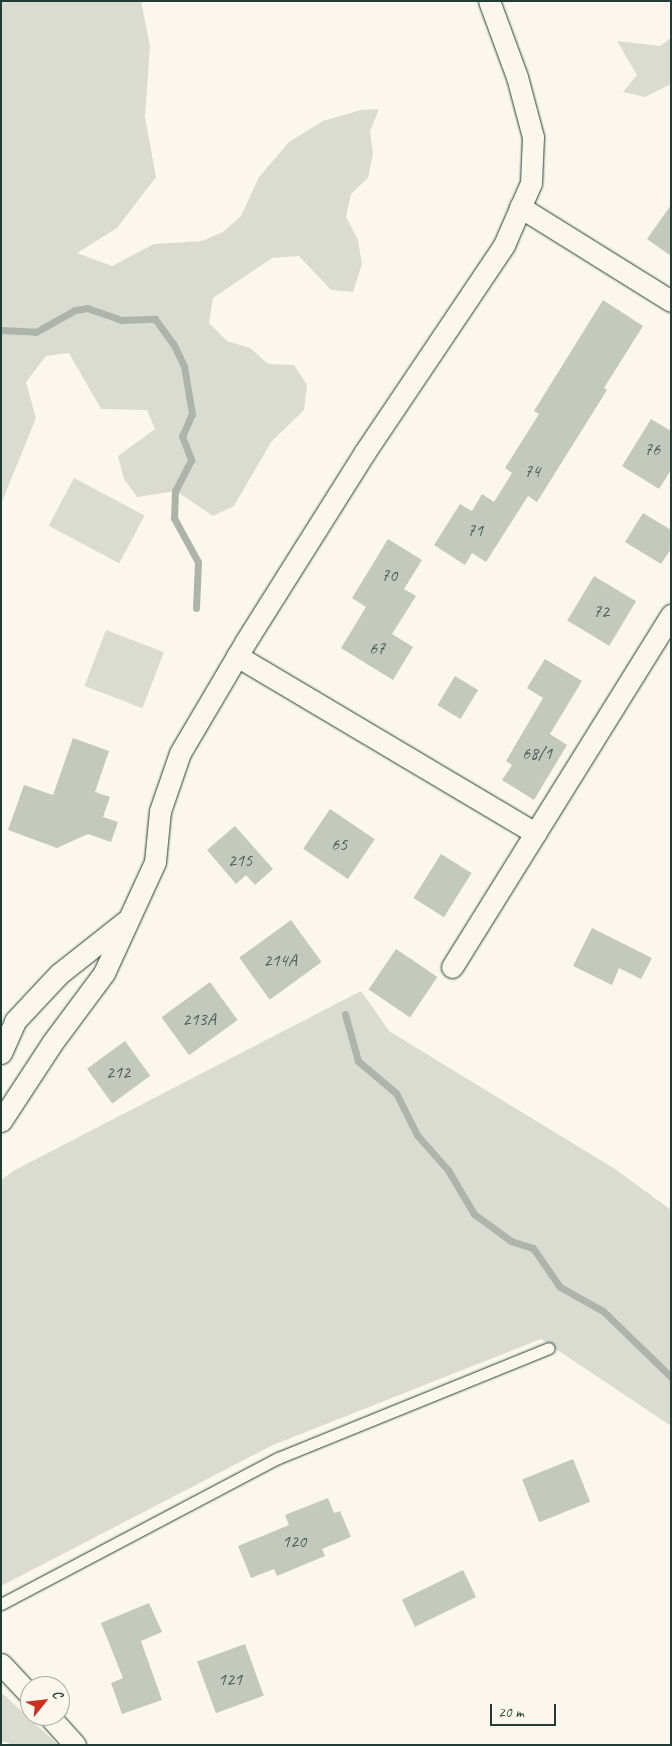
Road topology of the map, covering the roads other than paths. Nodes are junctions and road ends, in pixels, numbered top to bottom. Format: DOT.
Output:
graph roads {
  1 [pos="489,1"];
  2 [pos="520,207"];
  3 [pos="671,301"];
  4 [pos="671,615"];
  5 [pos="237,656"];
  6 [pos="535,833"];
  7 [pos="130,918"];
  8 [pos="452,967"];
  9 [pos="1,1053"];
  10 [pos="1,1121"];
  11 [pos="549,1348"];
  12 [pos="1,1604"];
  13 [pos="1,1664"];
  14 [pos="20,1684"];
  15 [pos="58,1726"];
  16 [pos="75,1745"];
  1 -- 2 [label="street"];
  2 -- 3 [label="street"];
  2 -- 5 [label="street"];
  4 -- 6 [label="street"];
  5 -- 6 [label="street"];
  5 -- 7 [label="street"];
  6 -- 8 [label="street"];
  7 -- 9 [label="street"];
  7 -- 10 [label="street"];
  11 -- 12 [label="lane"];
  13 -- 14 [label="street"];
  15 -- 16 [label="street"];
}
